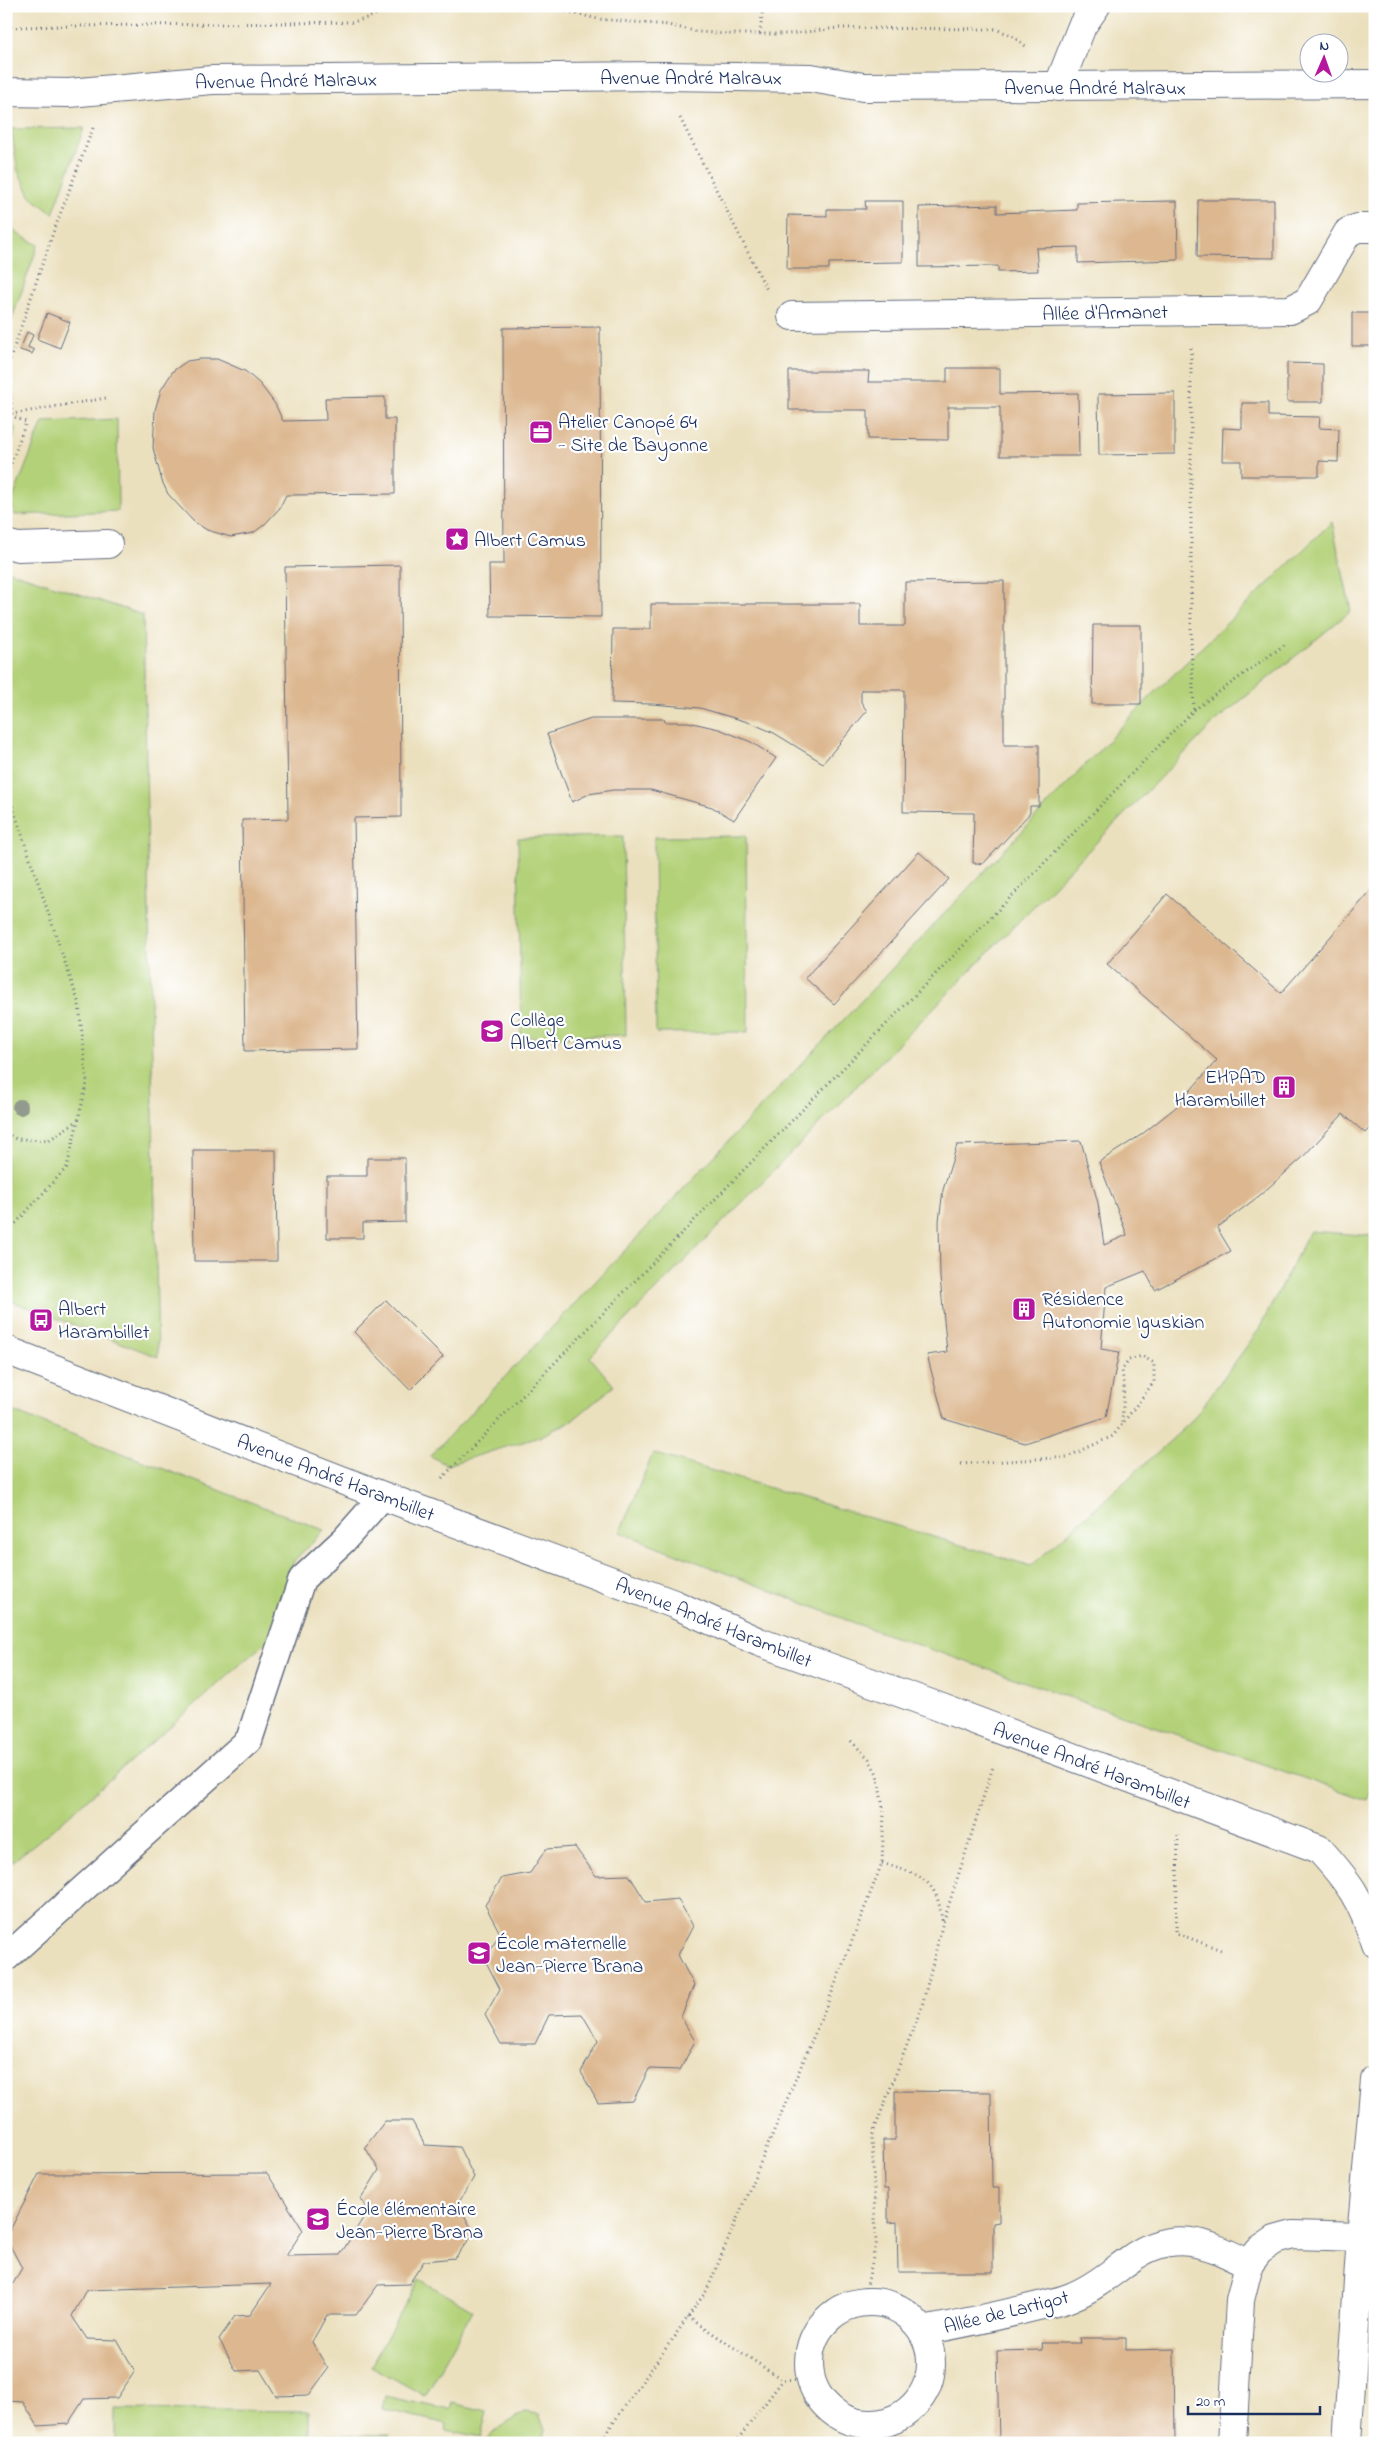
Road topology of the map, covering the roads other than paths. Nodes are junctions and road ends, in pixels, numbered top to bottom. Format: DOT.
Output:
graph roads {
  1 [pos="1096,6"];
  2 [pos="1375,84"];
  3 [pos="1058,87"];
  4 [pos="6,92"];
  5 [pos="1375,228"];
  6 [pos="792,316"];
  7 [pos="6,544"];
  8 [pos="108,544"];
  9 [pos="6,1350"];
  10 [pos="383,1496"];
  11 [pos="1375,1943"];
  12 [pos="6,1958"];
  13 [pos="1375,2080"];
  14 [pos="1361,2237"];
  15 [pos="1249,2264"];
  16 [pos="923,2331"];
  17 [pos="1232,2443"];
  18 [pos="1347,2443"];
  1 -- 3 [label="street"];
  2 -- 3 [label="street, Avenue André Malraux"];
  3 -- 4 [label="street, Avenue André Malraux"];
  5 -- 6 [label="street, Allée d'Armanet"];
  7 -- 8 [label="street"];
  9 -- 10 [label="street, Avenue André Harambillet"];
  10 -- 11 [label="street, Avenue André Harambillet"];
  10 -- 12 [label="lane"];
  13 -- 14 [label="street"];
  14 -- 15 [label="street"];
  14 -- 18 [label="street"];
  15 -- 16 [label="street, Allée de Lartigot"];
  15 -- 17 [label="street"];
  16 -- 16 [label="street, Allée de Lartigot"];
}
